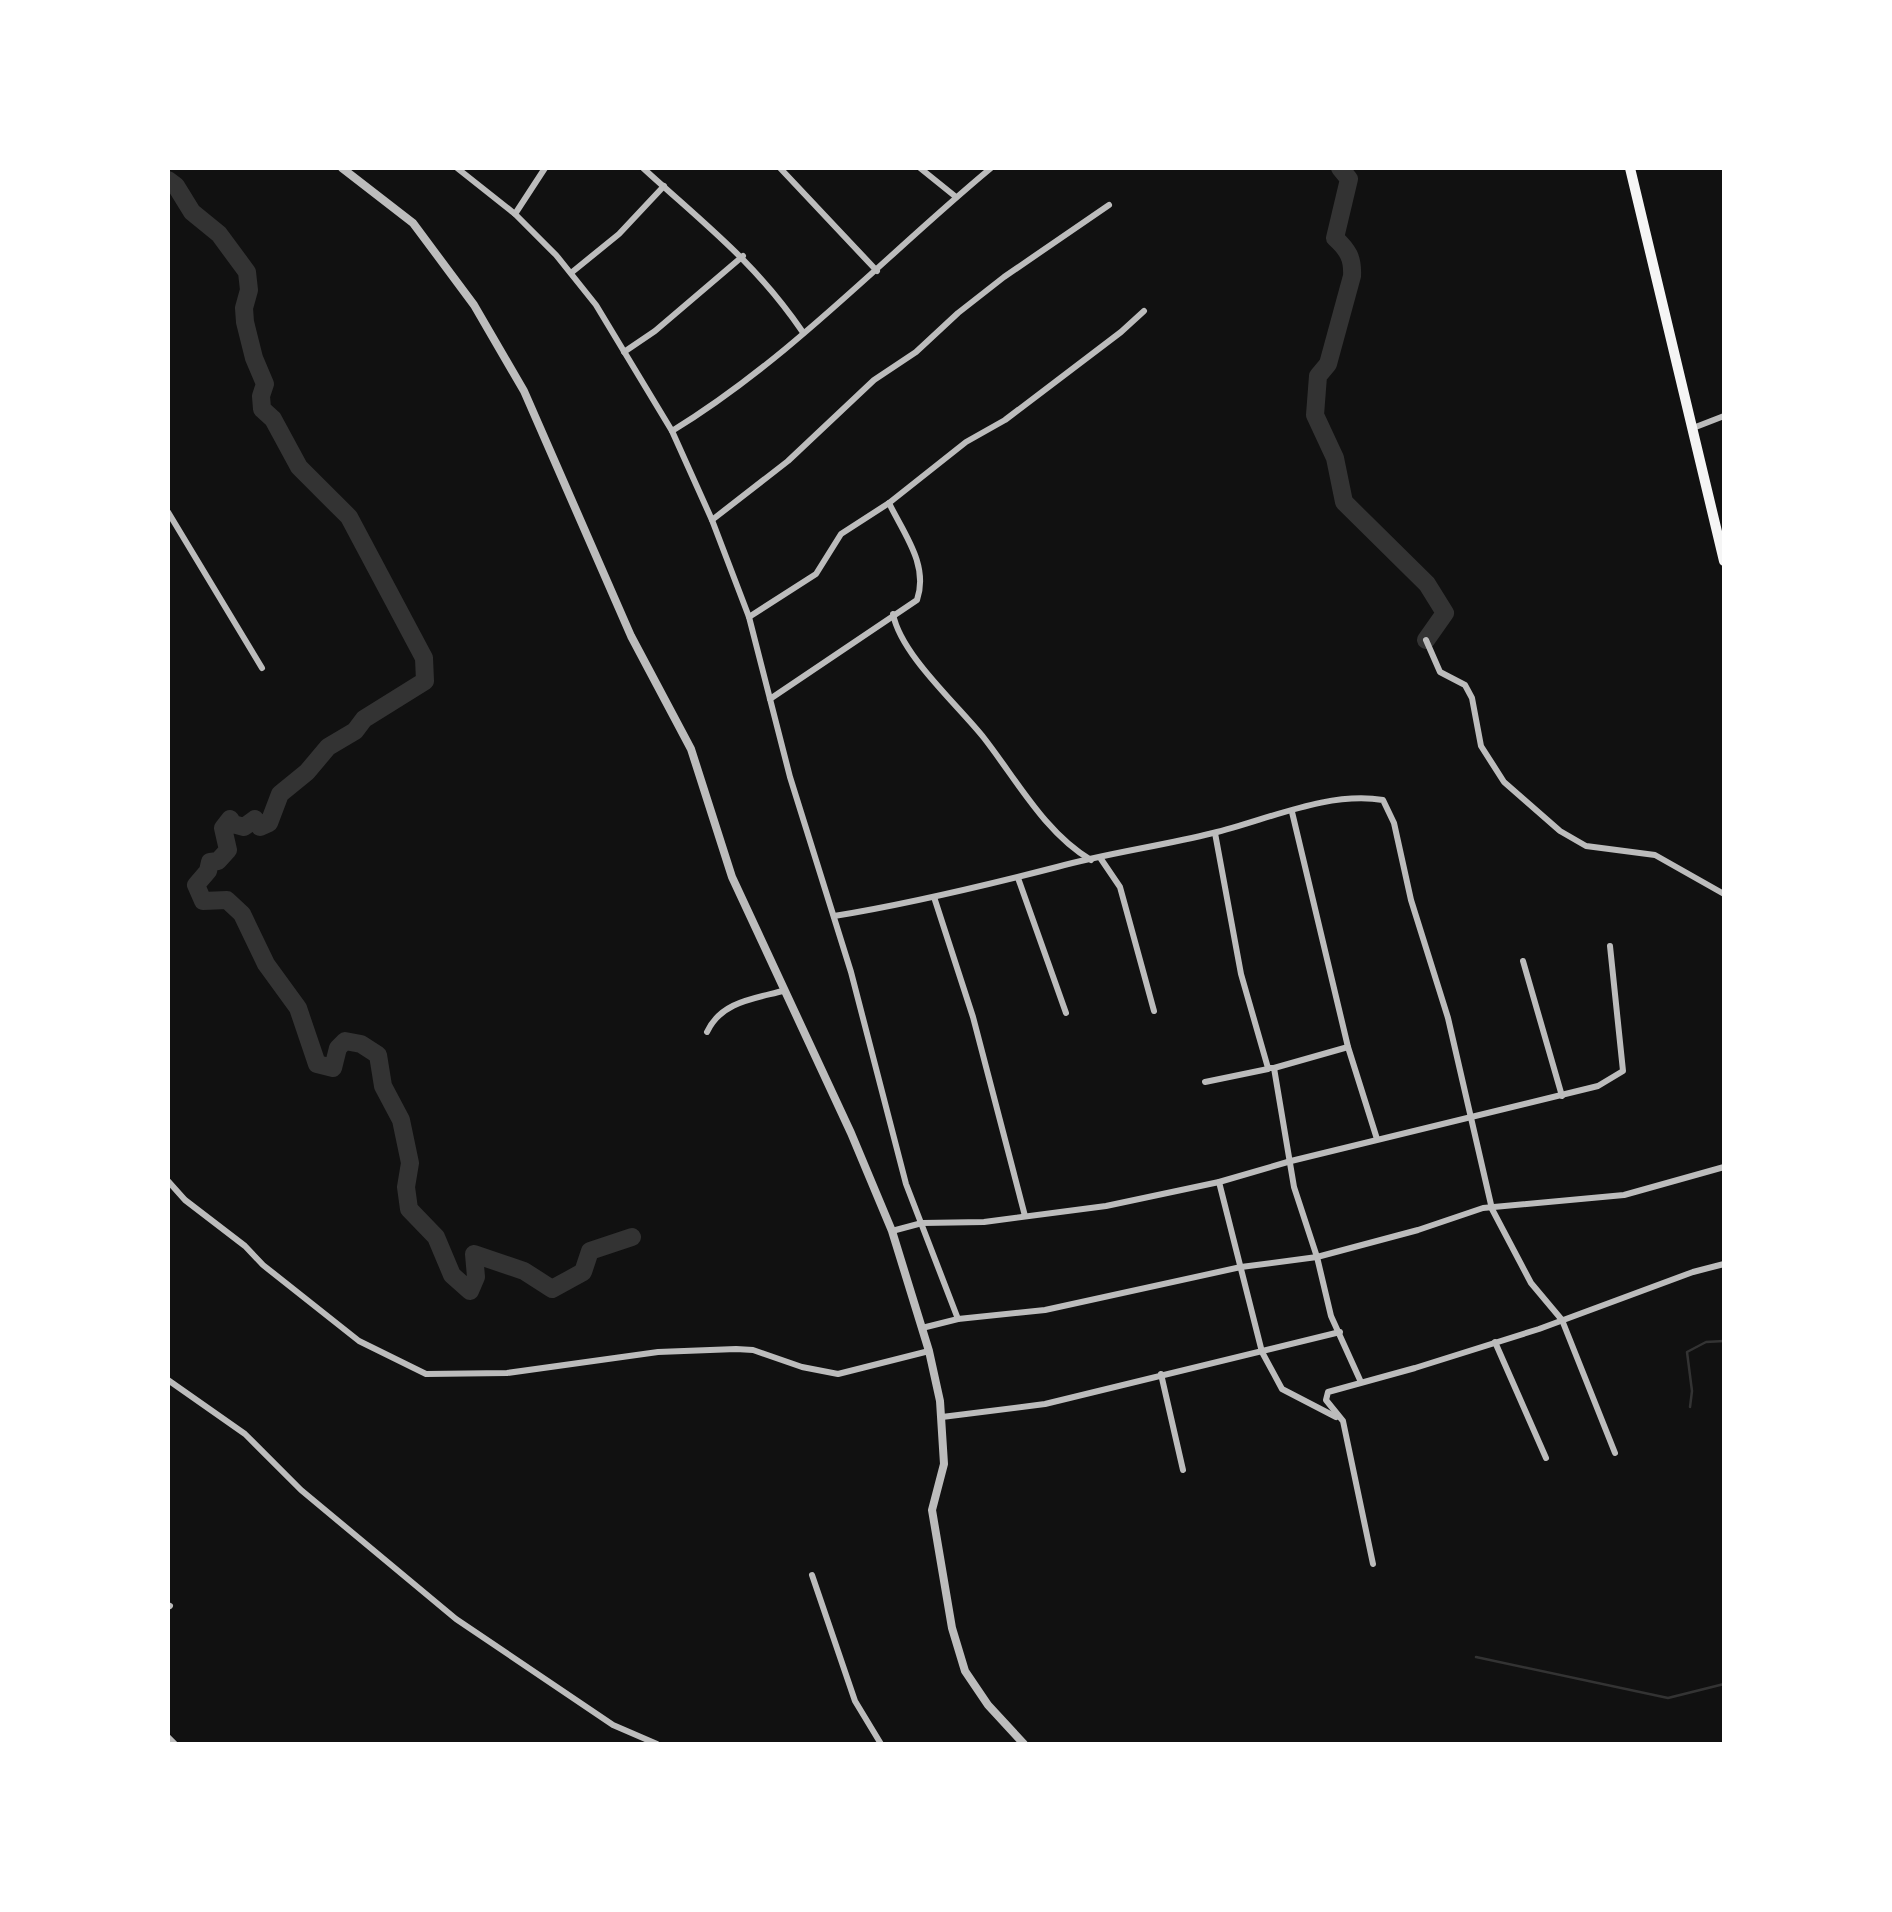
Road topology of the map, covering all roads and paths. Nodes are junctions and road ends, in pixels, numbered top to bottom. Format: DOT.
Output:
graph roads {
  1 [pos="342,168"];
  2 [pos="457,168"];
  3 [pos="546,168"];
  4 [pos="643,168"];
  5 [pos="780,168"];
  6 [pos="920,168"];
  7 [pos="991,168"];
  8 [pos="1630,168"];
  9 [pos="664,186"];
  10 [pos="956,197"];
  11 [pos="1109,205"];
  12 [pos="515,214"];
  13 [pos="743,256"];
  14 [pos="877,270"];
  15 [pos="571,273"];
  16 [pos="1144,311"];
  17 [pos="802,331"];
  18 [pos="624,352"];
  19 [pos="1724,416"];
  20 [pos="1692,429"];
  21 [pos="672,430"];
  22 [pos="889,502"];
  23 [pos="168,512"];
  24 [pos="712,520"];
  25 [pos="1724,561"];
  26 [pos="893,614"];
  27 [pos="749,617"];
  28 [pos="1426,640"];
  29 [pos="262,668"];
  30 [pos="770,699"];
  31 [pos="1292,812"];
  32 [pos="1214,833"];
  33 [pos="1101,859"];
  34 [pos="1091,860"];
  35 [pos="1018,878"];
  36 [pos="1724,894"];
  37 [pos="934,898"];
  38 [pos="834,916"];
  39 [pos="1610,946"];
  40 [pos="1523,961"];
  41 [pos="783,991"];
  42 [pos="1154,1011"];
  43 [pos="1066,1013"];
  44 [pos="706,1032"];
  45 [pos="1348,1048"];
  46 [pos="1271,1068"];
  47 [pos="1206,1082"];
  48 [pos="1562,1096"];
  49 [pos="1472,1118"];
  50 [pos="1378,1140"];
  51 [pos="1291,1161"];
  52 [pos="1724,1167"];
  53 [pos="168,1181"];
  54 [pos="1219,1182"];
  55 [pos="1492,1208"];
  56 [pos="1025,1216"];
  57 [pos="922,1223"];
  58 [pos="892,1231"];
  59 [pos="1317,1257"];
  60 [pos="1724,1264"];
  61 [pos="1241,1267"];
  62 [pos="958,1319"];
  63 [pos="1562,1320"];
  64 [pos="922,1328"];
  65 [pos="1340,1332"];
  66 [pos="1496,1342"];
  67 [pos="929,1351"];
  68 [pos="1262,1352"];
  69 [pos="1161,1374"];
  70 [pos="168,1380"];
  71 [pos="1360,1380"];
  72 [pos="942,1418"];
  73 [pos="1342,1421"];
  74 [pos="1615,1454"];
  75 [pos="1546,1458"];
  76 [pos="1183,1470"];
  77 [pos="1373,1564"];
  78 [pos="812,1575"];
  79 [pos="168,1737"];
  80 [pos="176,1744"];
  81 [pos="656,1744"];
  82 [pos="881,1744"];
  83 [pos="1024,1744"];
  1 -- 41 [label="street"];
  2 -- 12 [label="street"];
  3 -- 12 [label="street"];
  4 -- 9 [label="street"];
  5 -- 14 [label="street"];
  6 -- 10 [label="street"];
  7 -- 10 [label="street"];
  8 -- 20 [label="highway"];
  9 -- 13 [label="street"];
  9 -- 15 [label="street"];
  10 -- 14 [label="street"];
  11 -- 24 [label="street"];
  12 -- 15 [label="street"];
  13 -- 17 [label="street"];
  13 -- 18 [label="street"];
  14 -- 17 [label="street"];
  15 -- 18 [label="street"];
  16 -- 22 [label="street"];
  17 -- 21 [label="street"];
  18 -- 21 [label="street"];
  19 -- 20 [label="street"];
  20 -- 25 [label="highway"];
  21 -- 24 [label="street"];
  22 -- 26 [label="street"];
  22 -- 27 [label="street"];
  23 -- 29 [label="street"];
  24 -- 27 [label="street"];
  26 -- 30 [label="street"];
  26 -- 34 [label="street"];
  27 -- 30 [label="street"];
  28 -- 36 [label="street"];
  30 -- 38 [label="street"];
  31 -- 32 [label="street"];
  31 -- 45 [label="street"];
  31 -- 49 [label="street"];
  32 -- 33 [label="street"];
  32 -- 46 [label="street"];
  33 -- 34 [label="street"];
  33 -- 42 [label="street"];
  34 -- 35 [label="street"];
  35 -- 37 [label="street"];
  35 -- 43 [label="street"];
  37 -- 38 [label="street"];
  37 -- 56 [label="street"];
  38 -- 57 [label="street"];
  39 -- 48 [label="street"];
  40 -- 48 [label="street"];
  41 -- 44 [label="street"];
  41 -- 58 [label="street"];
  45 -- 46 [label="street"];
  45 -- 50 [label="street"];
  46 -- 47 [label="street"];
  46 -- 51 [label="street"];
  48 -- 49 [label="street"];
  49 -- 50 [label="street"];
  49 -- 55 [label="street"];
  50 -- 51 [label="street"];
  51 -- 54 [label="street"];
  51 -- 59 [label="street"];
  52 -- 55 [label="street"];
  53 -- 67 [label="street"];
  54 -- 56 [label="street"];
  54 -- 61 [label="street"];
  55 -- 59 [label="street"];
  55 -- 63 [label="street"];
  56 -- 57 [label="street"];
  57 -- 58 [label="street"];
  57 -- 62 [label="street"];
  58 -- 64 [label="street"];
  59 -- 61 [label="street"];
  59 -- 65 [label="street"];
  60 -- 63 [label="street"];
  61 -- 62 [label="street"];
  61 -- 68 [label="street"];
  62 -- 64 [label="street"];
  63 -- 66 [label="street"];
  63 -- 74 [label="street"];
  64 -- 67 [label="street"];
  65 -- 68 [label="street"];
  65 -- 71 [label="street"];
  66 -- 71 [label="street"];
  66 -- 75 [label="street"];
  67 -- 72 [label="street"];
  68 -- 69 [label="street"];
  68 -- 73 [label="street"];
  69 -- 72 [label="street"];
  69 -- 76 [label="street"];
  70 -- 81 [label="street"];
  71 -- 73 [label="street"];
  72 -- 83 [label="street"];
  73 -- 77 [label="street"];
  78 -- 82 [label="street"];
  79 -- 80 [label="street"];
}
